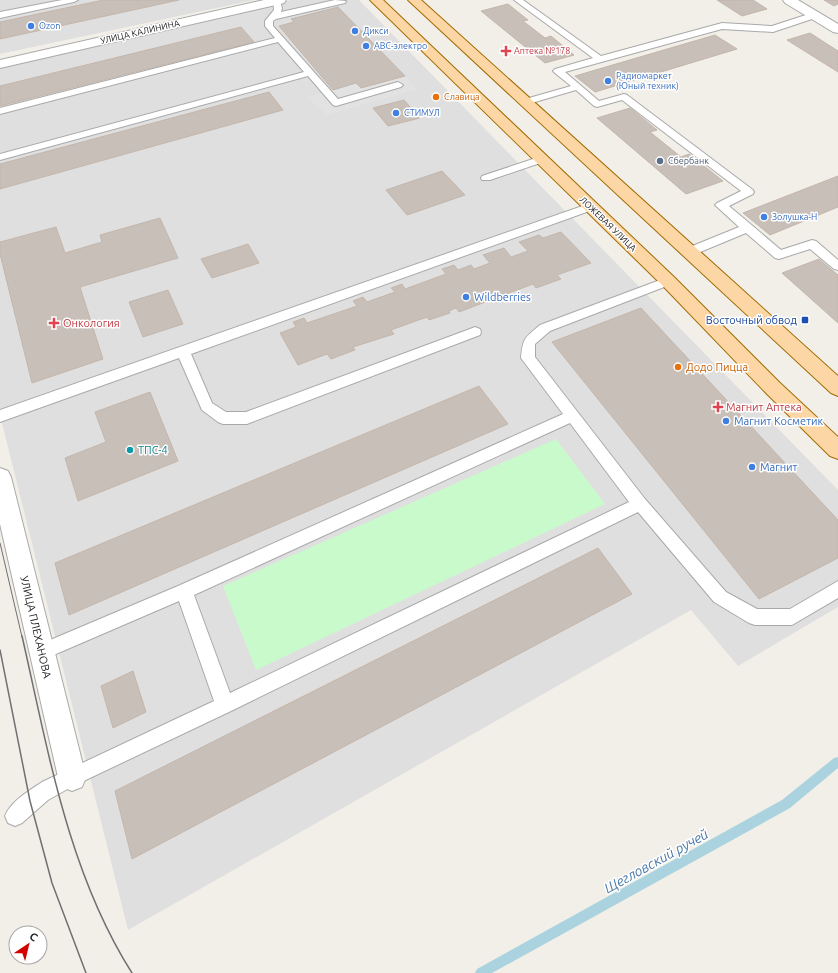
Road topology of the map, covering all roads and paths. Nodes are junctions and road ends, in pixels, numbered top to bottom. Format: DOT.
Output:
graph roads {
  1 [pos="74,0"];
  2 [pos="278,0"];
  3 [pos="376,0"];
  4 [pos="414,0"];
  5 [pos="518,0"];
  6 [pos="789,0"];
  7 [pos="342,2"];
  8 [pos="257,3"];
  9 [pos="0,15"];
  10 [pos="815,15"];
  11 [pos="272,17"];
  12 [pos="838,29"];
  13 [pos="281,39"];
  14 [pos="600,59"];
  15 [pos="0,64"];
  16 [pos="310,73"];
  17 [pos="398,85"];
  18 [pos="578,87"];
  19 [pos="525,102"];
  20 [pos="0,111"];
  21 [pos="1,154"];
  22 [pos="542,159"];
  23 [pos="486,178"];
  24 [pos="591,208"];
  25 [pos="747,228"];
  26 [pos="689,252"];
  27 [pos="838,266"];
  28 [pos="668,281"];
  29 [pos="475,332"];
  30 [pos="183,351"];
  31 [pos="838,388"];
  32 [pos="0,416"];
  33 [pos="572,416"];
  34 [pos="838,450"];
  35 [pos="0,478"];
  36 [pos="640,504"];
  37 [pos="838,589"];
  38 [pos="184,591"];
  39 [pos="42,652"];
  40 [pos="225,705"];
  41 [pos="72,777"];
  42 [pos="15,816"];
  1 -- 9 [label="lane"];
  2 -- 8 [label="street, УЛИЦА КАЛИНИНА"];
  2 -- 11 [label="lane"];
  3 -- 22 [label="main road, ЛОЖЕВАЯ УЛИЦА"];
  4 -- 19 [label="main road"];
  5 -- 14 [label="lane"];
  6 -- 10 [label="street"];
  7 -- 11 [label="lane"];
  8 -- 15 [label="street, УЛИЦА КАЛИНИНА"];
  10 -- 12 [label="street"];
  10 -- 14 [label="lane"];
  11 -- 13 [label="lane"];
  13 -- 16 [label="lane"];
  13 -- 20 [label="lane"];
  14 -- 18 [label="lane"];
  16 -- 17 [label="lane"];
  16 -- 21 [label="lane"];
  18 -- 19 [label="lane"];
  18 -- 25 [label="lane"];
  19 -- 26 [label="main road"];
  22 -- 23 [label="lane"];
  22 -- 24 [label="main road, ЛОЖЕВАЯ УЛИЦА"];
  24 -- 28 [label="main road, ЛОЖЕВАЯ УЛИЦА"];
  24 -- 30 [label="lane"];
  25 -- 26 [label="lane"];
  25 -- 27 [label="lane"];
  26 -- 31 [label="main road"];
  28 -- 33 [label="lane"];
  28 -- 34 [label="main road, ЛОЖЕВАЯ УЛИЦА"];
  29 -- 30 [label="lane"];
  30 -- 32 [label="lane"];
  33 -- 36 [label="lane"];
  33 -- 38 [label="lane"];
  35 -- 39 [label="street, УЛИЦА ПЛЕХАНОВА"];
  36 -- 37 [label="lane"];
  36 -- 40 [label="lane"];
  38 -- 39 [label="lane"];
  38 -- 40 [label="lane"];
  39 -- 41 [label="street, УЛИЦА ПЛЕХАНОВА"];
  40 -- 41 [label="lane"];
  41 -- 42 [label="lane"];
}
